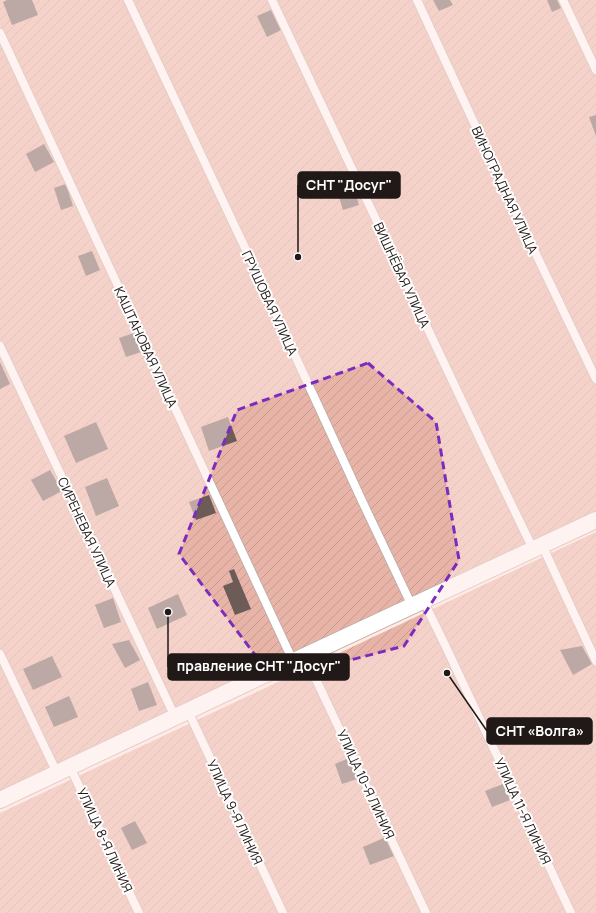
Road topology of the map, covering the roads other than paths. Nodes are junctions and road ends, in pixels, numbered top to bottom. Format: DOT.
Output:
graph roads {
  1 [pos="128,0"];
  2 [pos="272,0"];
  3 [pos="417,0"];
  4 [pos="563,0"];
  5 [pos="0,33"];
  6 [pos="596,70"];
  7 [pos="0,346"];
  8 [pos="596,379"];
  9 [pos="596,520"];
  10 [pos="537,547"];
  11 [pos="418,603"];
  12 [pos="0,654"];
  13 [pos="299,658"];
  14 [pos="596,661"];
  15 [pos="182,714"];
  16 [pos="64,770"];
  17 [pos="0,800"];
  18 [pos="139,913"];
  19 [pos="283,913"];
  20 [pos="426,913"];
  21 [pos="571,913"];
  1 -- 11 [label="lane, ГРУШОВАЯ УЛИЦА"];
  2 -- 10 [label="lane, ВИШНЁВАЯ УЛИЦА"];
  3 -- 8 [label="lane, ВИНОГРАДНАЯ УЛИЦА"];
  4 -- 6 [label="lane"];
  5 -- 13 [label="lane, КАШТАНОВАЯ УЛИЦА"];
  7 -- 15 [label="lane, СИРЕНЕВАЯ УЛИЦА"];
  9 -- 10 [label="street"];
  10 -- 11 [label="street"];
  10 -- 14 [label="lane, ВИШНЁВАЯ УЛИЦА"];
  11 -- 13 [label="street"];
  11 -- 21 [label="lane, УЛИЦА 11-Я ЛИНИЯ"];
  12 -- 16 [label="lane, УЛИЦА 8-Я ЛИНИЯ"];
  13 -- 15 [label="street"];
  13 -- 20 [label="lane, УЛИЦА 10-Я ЛИНИЯ"];
  15 -- 16 [label="street"];
  15 -- 19 [label="lane, УЛИЦА 9-Я ЛИНИЯ"];
  16 -- 17 [label="street"];
  16 -- 18 [label="lane, УЛИЦА 8-Я ЛИНИЯ"];
}
